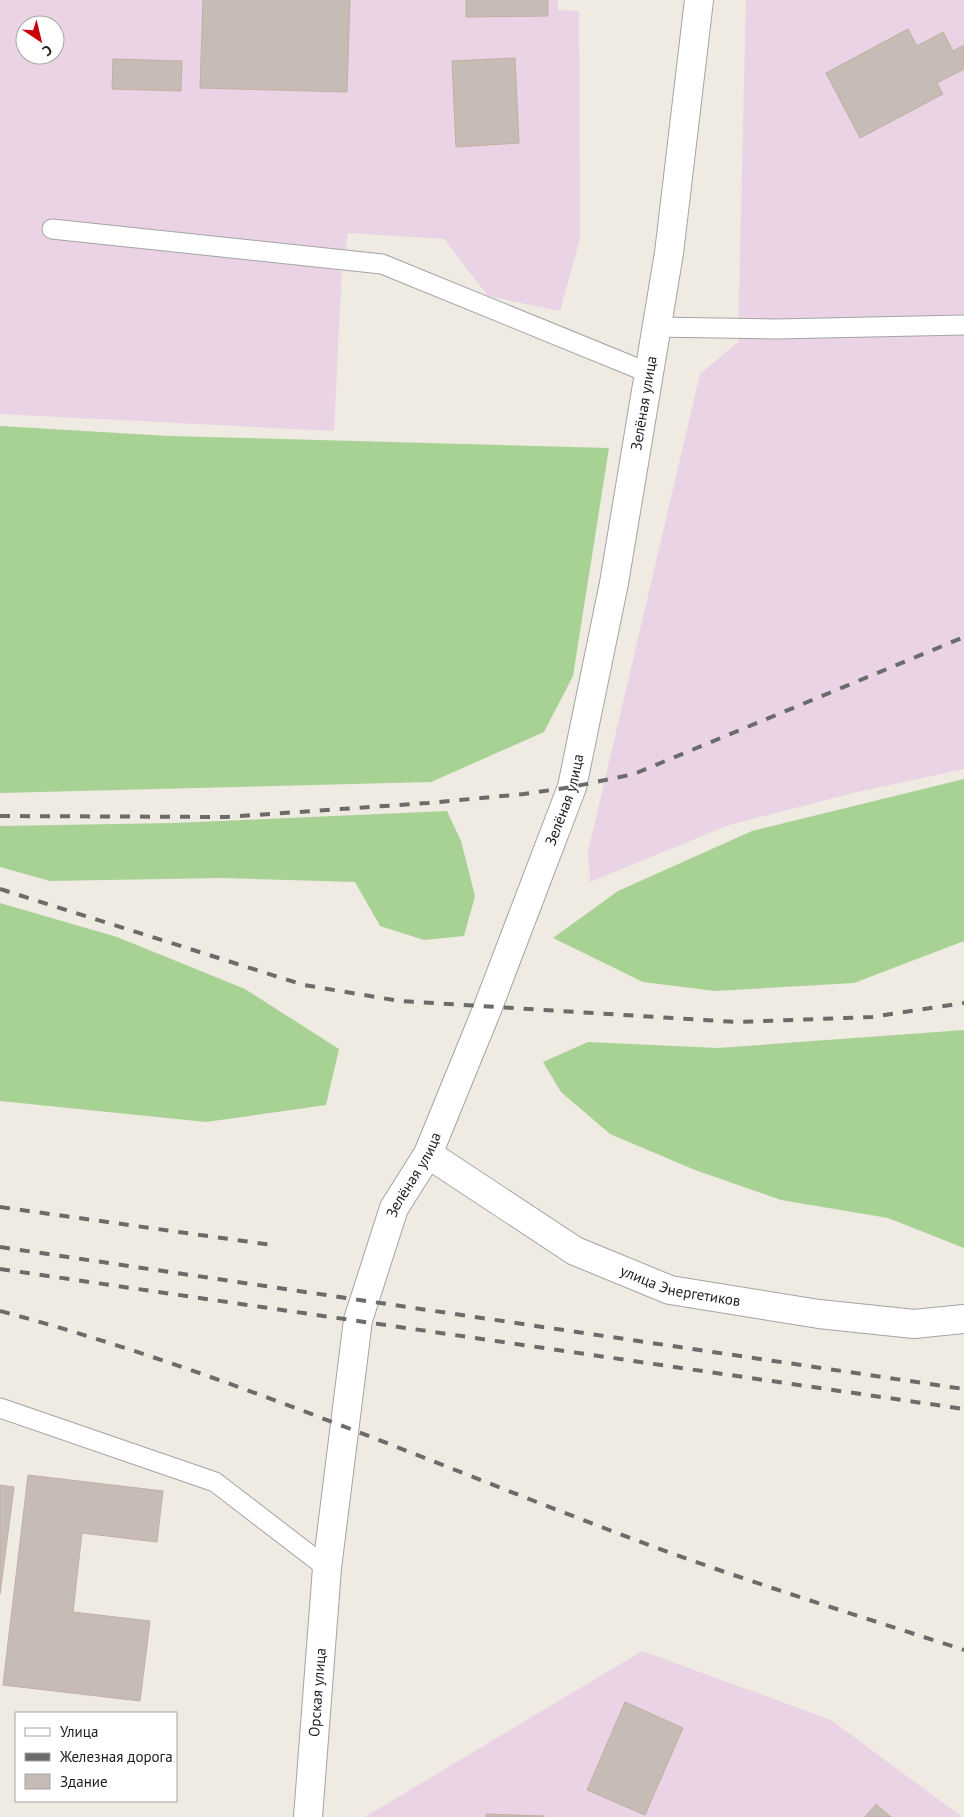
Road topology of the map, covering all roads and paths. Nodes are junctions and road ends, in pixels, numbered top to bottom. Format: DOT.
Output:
graph roads {
  1 [pos="699,0"];
  2 [pos="52,228"];
  3 [pos="964,325"];
  4 [pos="656,327"];
  5 [pos="649,373"];
  6 [pos="428,1154"];
  7 [pos="964,1319"];
  8 [pos="0,1408"];
  9 [pos="327,1568"];
  10 [pos="308,1817"];
  1 -- 4 [label="street, Зелёная улица"];
  2 -- 5 [label="lane"];
  3 -- 4 [label="lane"];
  4 -- 5 [label="street, Зелёная улица"];
  5 -- 6 [label="street, Зелёная улица"];
  6 -- 7 [label="street, улица Энергетиков"];
  6 -- 9 [label="street, Зелёная улица"];
  8 -- 9 [label="lane"];
  9 -- 10 [label="street, Орская улица"];
}
